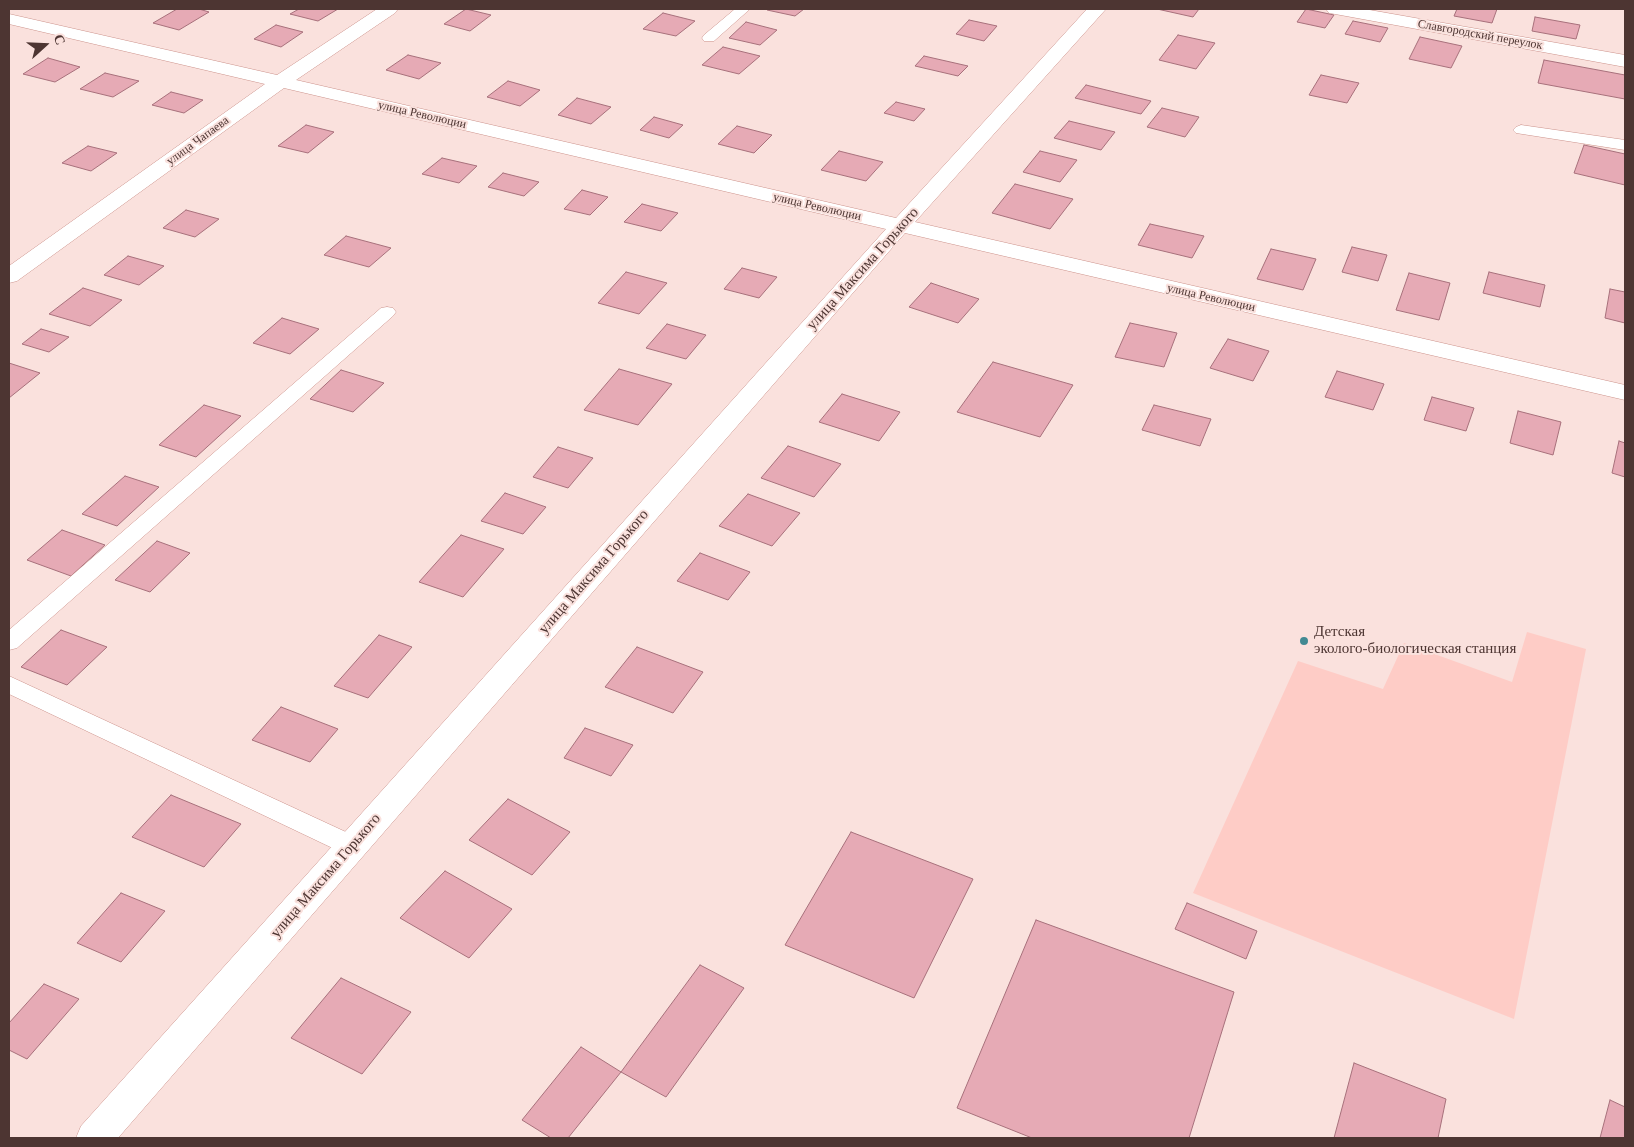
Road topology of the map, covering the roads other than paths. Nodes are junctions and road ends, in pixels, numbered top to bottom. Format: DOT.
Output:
graph roads {
  1 [pos="388,9"];
  2 [pos="743,9"];
  3 [pos="1097,9"];
  4 [pos="1335,9"];
  5 [pos="9,19"];
  6 [pos="709,38"];
  7 [pos="1625,60"];
  8 [pos="280,82"];
  9 [pos="1521,130"];
  10 [pos="1625,145"];
  11 [pos="900,226"];
  12 [pos="9,276"];
  13 [pos="387,312"];
  14 [pos="1625,393"];
  15 [pos="9,642"];
  16 [pos="9,684"];
  17 [pos="352,846"];
  18 [pos="94,1138"];
  1 -- 8 [label="street, улица Чапаева"];
  2 -- 6 [label="lane"];
  3 -- 11 [label="street, улица Максима Горького"];
  4 -- 7 [label="street, Славгородский переулок"];
  5 -- 8 [label="street, улица Революции"];
  8 -- 11 [label="street, улица Революции"];
  8 -- 12 [label="street, улица Чапаева"];
  9 -- 10 [label="lane"];
  11 -- 14 [label="street, улица Революции"];
  11 -- 17 [label="street, улица Максима Горького"];
  13 -- 15 [label="lane"];
  16 -- 17 [label="lane"];
  17 -- 18 [label="street, улица Максима Горького"];
}
